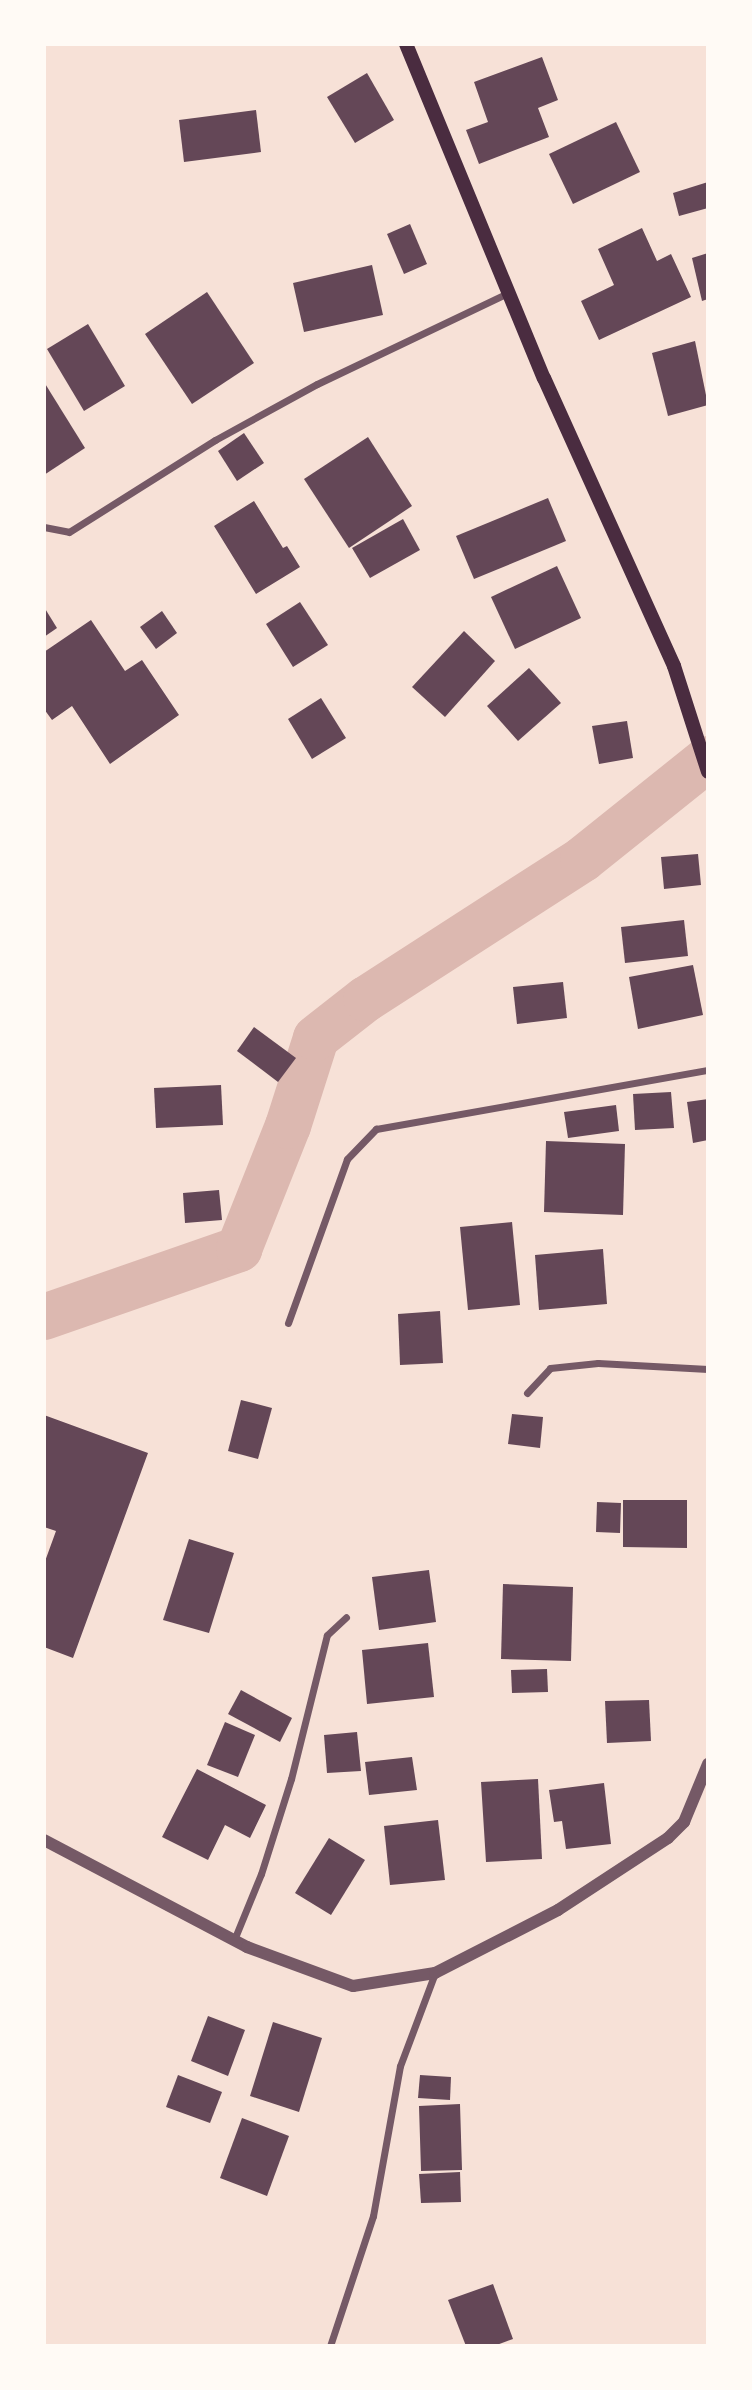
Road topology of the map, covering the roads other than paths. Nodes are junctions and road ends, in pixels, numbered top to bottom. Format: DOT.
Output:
graph roads {
  1 [pos="406,44"];
  2 [pos="510,292"];
  3 [pos="44,527"];
  4 [pos="708,772"];
  5 [pos="708,1070"];
  6 [pos="288,1323"];
  7 [pos="708,1369"];
  8 [pos="527,1393"];
  9 [pos="346,1617"];
  10 [pos="708,1764"];
  11 [pos="44,1840"];
  12 [pos="234,1940"];
  13 [pos="435,1973"];
  14 [pos="330,2346"];
  1 -- 2 [label="main road"];
  2 -- 3 [label="street"];
  2 -- 4 [label="main road"];
  5 -- 6 [label="street"];
  7 -- 8 [label="street"];
  9 -- 12 [label="street"];
  10 -- 13 [label="street"];
  11 -- 12 [label="street"];
  12 -- 13 [label="street"];
  13 -- 14 [label="street"];
}
